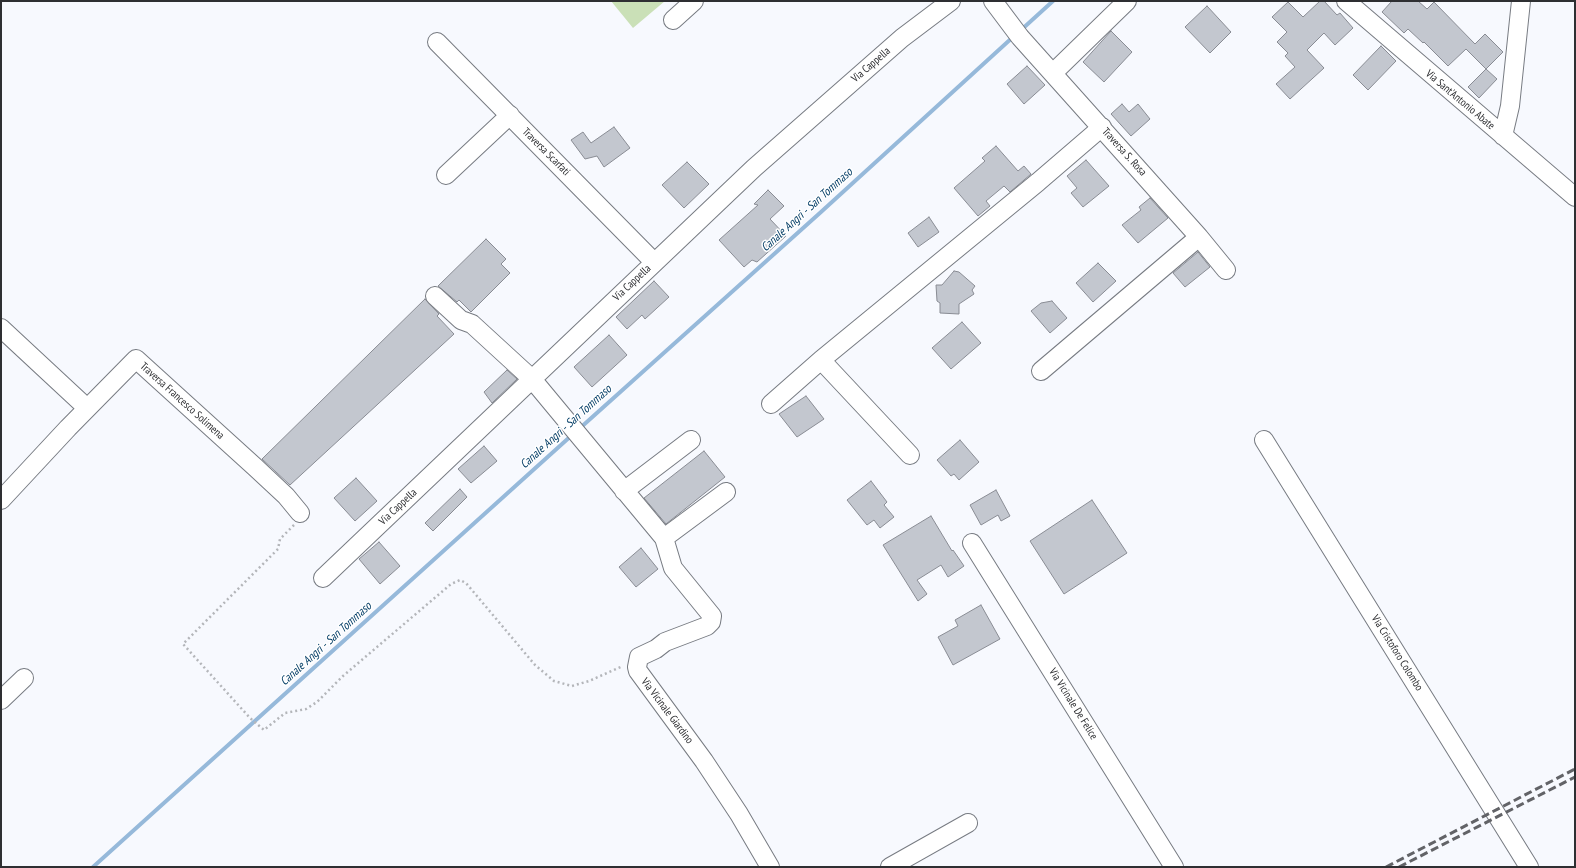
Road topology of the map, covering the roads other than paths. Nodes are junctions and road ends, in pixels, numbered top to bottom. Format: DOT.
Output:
graph roads {
  1 [pos="694,1"];
  2 [pos="951,1"];
  3 [pos="993,1"];
  4 [pos="1127,1"];
  5 [pos="1346,1"];
  6 [pos="1521,1"];
  7 [pos="673,20"];
  8 [pos="437,42"];
  9 [pos="1053,73"];
  10 [pos="510,115"];
  11 [pos="1102,127"];
  12 [pos="1504,136"];
  13 [pos="446,175"];
  14 [pos="1575,197"];
  15 [pos="1199,237"];
  16 [pos="654,262"];
  17 [pos="1226,270"];
  18 [pos="434,296"];
  19 [pos="1,328"];
  20 [pos="821,360"];
  21 [pos="1041,371"];
  22 [pos="532,379"];
  23 [pos="771,404"];
  24 [pos="87,408"];
  25 [pos="691,440"];
  26 [pos="1264,440"];
  27 [pos="910,455"];
  28 [pos="624,490"];
  29 [pos="726,492"];
  30 [pos="1,500"];
  31 [pos="300,513"];
  32 [pos="664,538"];
  33 [pos="972,543"];
  34 [pos="323,578"];
  35 [pos="24,678"];
  36 [pos="1,700"];
  37 [pos="968,823"];
  38 [pos="770,867"];
  39 [pos="890,867"];
  40 [pos="1174,867"];
  41 [pos="1529,867"];
  1 -- 7 [label="street"];
  2 -- 16 [label="street, Via Cappella"];
  3 -- 9 [label="street, Traversa S. Rosa"];
  4 -- 9 [label="street"];
  5 -- 12 [label="street, Via Sant'Antonio Abate"];
  6 -- 12 [label="street"];
  8 -- 10 [label="street, Traversa Scarfati"];
  9 -- 11 [label="street, Traversa S. Rosa"];
  10 -- 13 [label="street"];
  10 -- 16 [label="street, Traversa Scarfati"];
  11 -- 15 [label="street, Traversa S. Rosa"];
  11 -- 20 [label="street"];
  12 -- 14 [label="street, Via Sant'Antonio Abate"];
  15 -- 17 [label="street, Traversa S. Rosa"];
  15 -- 21 [label="street"];
  16 -- 22 [label="street, Via Cappella"];
  18 -- 22 [label="street, Via Vicinale Giardino"];
  19 -- 24 [label="street"];
  20 -- 23 [label="street"];
  20 -- 27 [label="street"];
  22 -- 28 [label="street, Via Vicinale Giardino"];
  22 -- 34 [label="street, Via Cappella"];
  24 -- 30 [label="street, Traversa Francesco Solimena"];
  24 -- 31 [label="street, Traversa Francesco Solimena"];
  25 -- 28 [label="street"];
  26 -- 41 [label="street, Via Cristoforo Colombo"];
  28 -- 32 [label="street, Via Vicinale Giardino"];
  29 -- 32 [label="street"];
  32 -- 38 [label="street, Via Vicinale Giardino"];
  33 -- 40 [label="street, Via Vicinale De Felice"];
  35 -- 36 [label="street"];
  37 -- 39 [label="street"];
}
